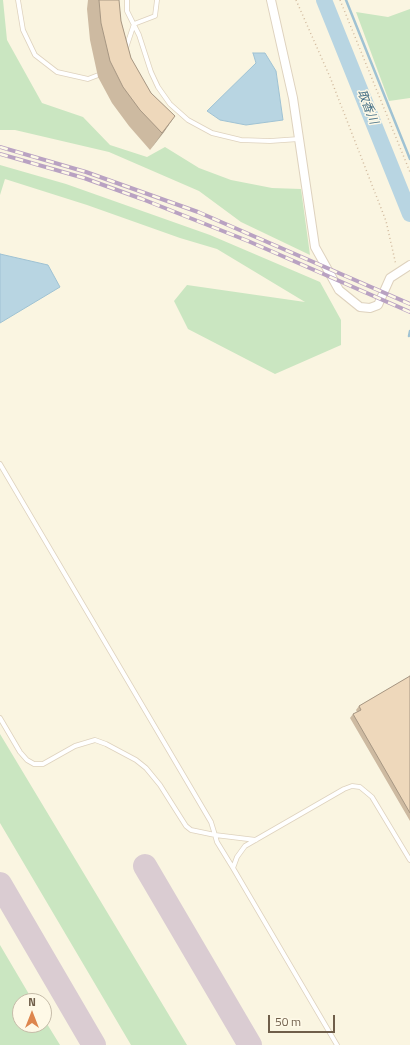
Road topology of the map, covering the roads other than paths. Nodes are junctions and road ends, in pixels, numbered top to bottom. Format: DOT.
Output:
graph roads {
  1 [pos="18,0"];
  2 [pos="127,0"];
  3 [pos="157,0"];
  4 [pos="271,0"];
  5 [pos="134,24"];
  6 [pos="126,51"];
  7 [pos="109,71"];
  8 [pos="299,140"];
  9 [pos="410,265"];
  10 [pos="0,464"];
  11 [pos="0,718"];
  12 [pos="215,835"];
  13 [pos="256,840"];
  14 [pos="410,860"];
  15 [pos="233,868"];
  16 [pos="337,1045"];
  1 -- 7 [label="lane"];
  2 -- 5 [label="lane"];
  3 -- 5 [label="lane"];
  4 -- 8 [label="street"];
  5 -- 6 [label="lane"];
  5 -- 8 [label="lane"];
  8 -- 9 [label="street"];
  10 -- 12 [label="lane"];
  11 -- 12 [label="lane"];
  12 -- 13 [label="lane"];
  12 -- 15 [label="lane"];
  13 -- 14 [label="lane"];
  13 -- 15 [label="lane"];
  15 -- 16 [label="lane"];
}
